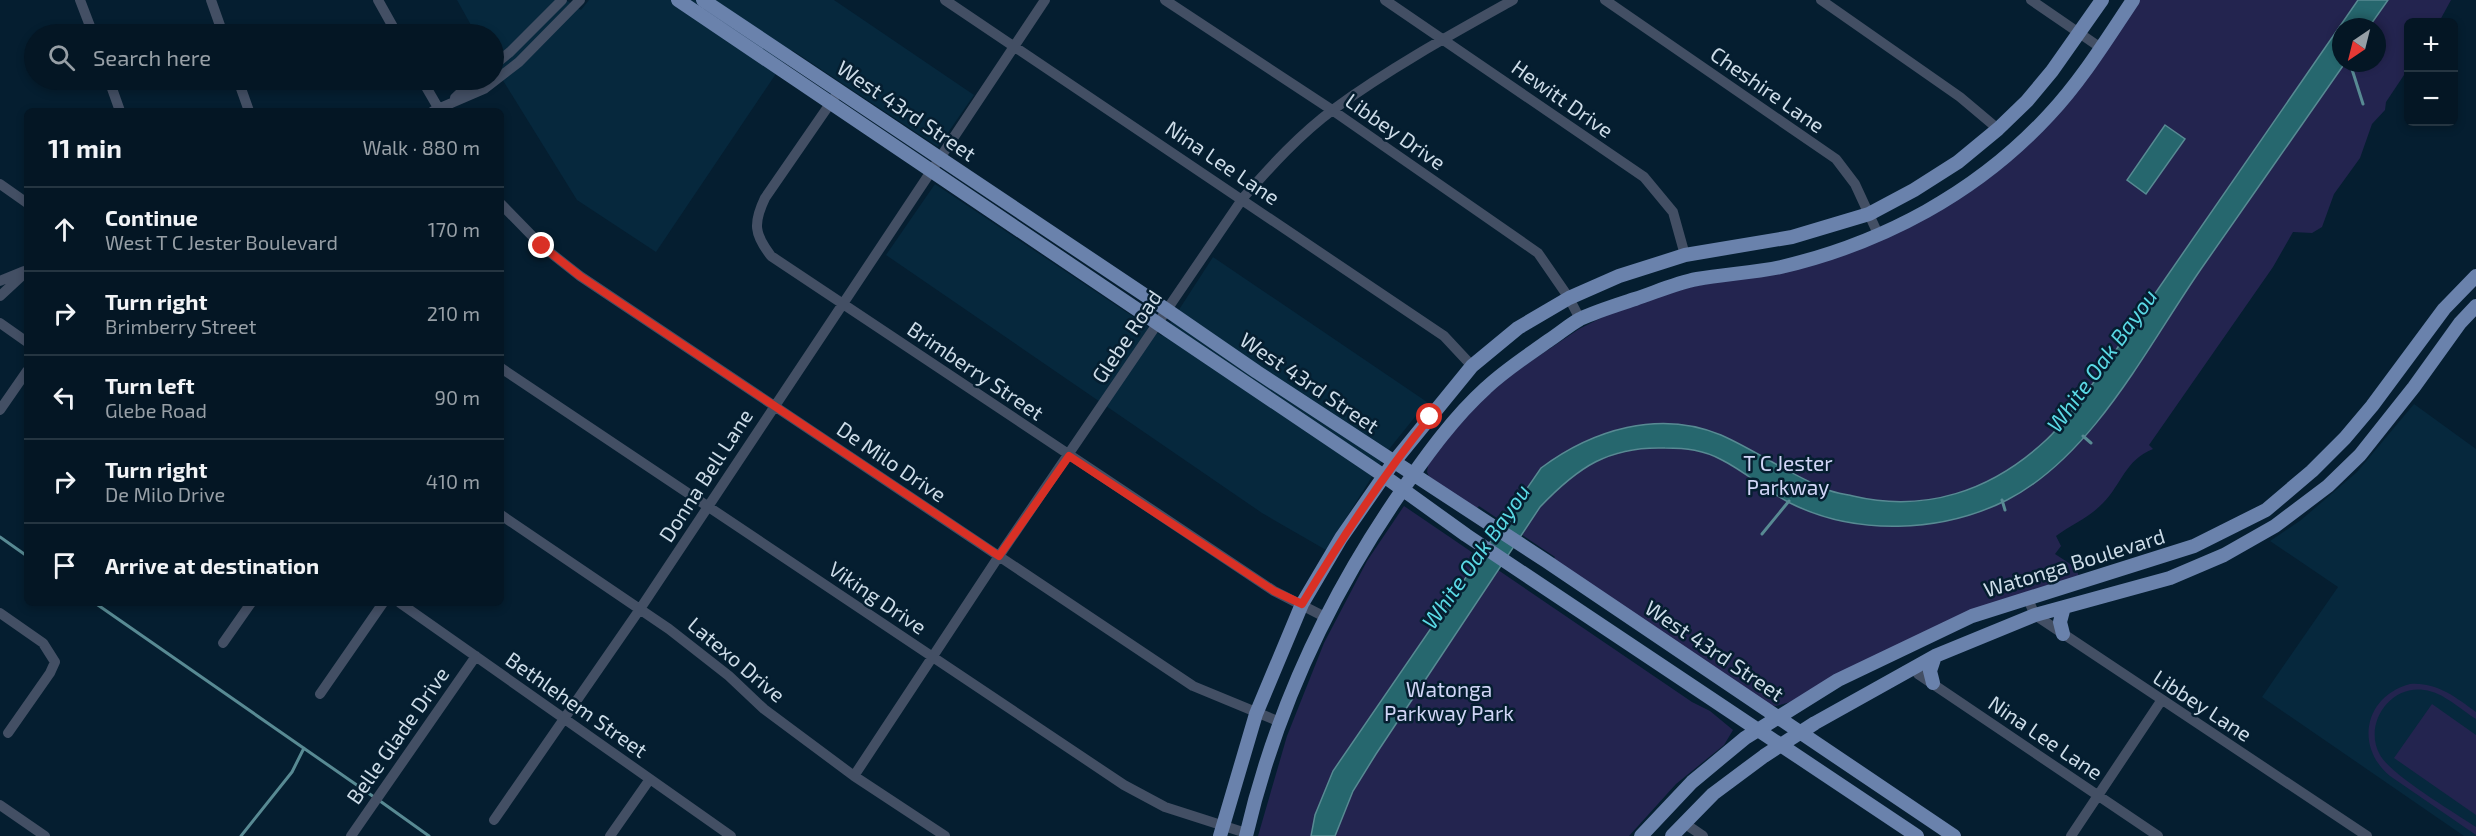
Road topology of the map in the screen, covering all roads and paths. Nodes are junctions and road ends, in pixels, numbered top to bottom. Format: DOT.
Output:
graph roads {
  1 [pos="80,0"];
  2 [pos="211,0"];
  3 [pos="378,0"];
  4 [pos="562,0"];
  5 [pos="580,0"];
  6 [pos="678,0"];
  7 [pos="703,0"];
  8 [pos="945,0"];
  9 [pos="1045,0"];
  10 [pos="1165,0"];
  11 [pos="1385,0"];
  12 [pos="1513,0"];
  13 [pos="1605,0"];
  14 [pos="1821,0"];
  15 [pos="2031,0"];
  16 [pos="2102,0"];
  17 [pos="2133,0"];
  18 [pos="89,24"];
  19 [pos="219,24"];
  20 [pos="391,24"];
  21 [pos="731,28"];
  22 [pos="2080,33"];
  23 [pos="1444,39"];
  24 [pos="1014,46"];
  25 [pos="2101,48"];
  26 [pos="510,52"];
  27 [pos="504,57"];
  28 [pos="519,62"];
  29 [pos="504,73"];
  30 [pos="113,90"];
  31 [pos="242,90"];
  32 [pos="427,90"];
  33 [pos="463,90"];
  34 [pos="479,90"];
  35 [pos="840,91"];
  36 [pos="450,102"];
  37 [pos="831,104"];
  38 [pos="119,108"];
  39 [pos="248,108"];
  40 [pos="436,108"];
  41 [pos="440,108"];
  42 [pos="1332,110"];
  43 [pos="1998,129"];
  44 [pos="940,158"];
  45 [pos="931,171"];
  46 [pos="0,184"];
  47 [pos="1243,198"];
  48 [pos="24,201"];
  49 [pos="504,207"];
  50 [pos="1869,214"];
  51 [pos="1054,234"];
  52 [pos="1879,236"];
  53 [pos="1045,246"];
  54 [pos="1686,255"];
  55 [pos="24,271"];
  56 [pos="24,273"];
  57 [pos="2476,276"];
  58 [pos="0,281"];
  59 [pos="0,296"];
  60 [pos="1569,298"];
  61 [pos="842,304"];
  62 [pos="2476,306"];
  63 [pos="1167,310"];
  64 [pos="1580,319"];
  65 [pos="0,323"];
  66 [pos="1158,323"];
  67 [pos="24,340"];
  68 [pos="1472,366"];
  69 [pos="504,370"];
  70 [pos="1257,372"];
  71 [pos="24,375"];
  72 [pos="1248,384"];
  73 [pos="2381,393"];
  74 [pos="774,405"];
  75 [pos="2400,406"];
  76 [pos="1313,408"];
  77 [pos="0,410"];
  78 [pos="1306,424"];
  79 [pos="1069,456"];
  80 [pos="1393,463"];
  81 [pos="1413,475"];
  82 [pos="1384,476"];
  83 [pos="1403,489"];
  84 [pos="707,507"];
  85 [pos="504,517"];
  86 [pos="999,556"];
  87 [pos="2027,597"];
  88 [pos="1302,604"];
  89 [pos="1609,604"];
  90 [pos="249,606"];
  91 [pos="381,606"];
  92 [pos="404,606"];
  93 [pos="2064,607"];
  94 [pos="640,609"];
  95 [pos="0,613"];
  96 [pos="2035,615"];
  97 [pos="1325,617"];
  98 [pos="1597,622"];
  99 [pos="2063,634"];
  100 [pos="223,643"];
  101 [pos="476,656"];
  102 [pos="1935,656"];
  103 [pos="933,657"];
  104 [pos="1914,668"];
  105 [pos="1933,683"];
  106 [pos="320,694"];
  107 [pos="2161,701"];
  108 [pos="1256,714"];
  109 [pos="1778,717"];
  110 [pos="566,719"];
  111 [pos="1280,722"];
  112 [pos="1758,730"];
  113 [pos="1800,732"];
  114 [pos="8,733"];
  115 [pos="1780,745"];
  116 [pos="854,776"];
  117 [pos="650,779"];
  118 [pos="2097,795"];
  119 [pos="0,805"];
  120 [pos="1922,814"];
  121 [pos="495,820"];
  122 [pos="1684,823"];
  123 [pos="1221,831"];
  124 [pos="1914,834"];
  125 [pos="1246,835"];
  126 [pos="45,836"];
  127 [pos="351,836"];
  128 [pos="610,836"];
  129 [pos="731,836"];
  130 [pos="945,836"];
  131 [pos="1641,836"];
  132 [pos="1672,836"];
  133 [pos="1703,836"];
  134 [pos="1954,836"];
  135 [pos="2071,836"];
  136 [pos="2157,836"];
  137 [pos="2367,836"];
  1 -- 18 [label="street"];
  2 -- 19 [label="street"];
  3 -- 20 [label="street"];
  4 -- 26 [label="street"];
  5 -- 28 [label="street"];
  6 -- 21 [label="main road, West 43rd Street"];
  7 -- 21 [label="main road, West 43rd Street"];
  8 -- 24 [label="street, Nina Lee Lane"];
  9 -- 24 [label="street, Donna Bell Lane"];
  10 -- 42 [label="street, Libbey Drive"];
  11 -- 23 [label="street, Hewitt Drive"];
  12 -- 23 [label="street, Glebe Road"];
  13 -- 50 [label="street, Cheshire Lane"];
  14 -- 43 [label="street"];
  15 -- 22 [label="street"];
  16 -- 22 [label="main road"];
  17 -- 25 [label="main road"];
  21 -- 35 [label="main road, West 43rd Street"];
  21 -- 37 [label="main road, West 43rd Street"];
  22 -- 25 [label="street"];
  22 -- 43 [label="main road"];
  23 -- 42 [label="street, Glebe Road"];
  23 -- 54 [label="street, Hewitt Drive"];
  24 -- 44 [label="street, Donna Bell Lane"];
  24 -- 47 [label="street, Nina Lee Lane"];
  25 -- 52 [label="main road"];
  26 -- 27 [label="street"];
  26 -- 28 [label="street"];
  28 -- 29 [label="street"];
  30 -- 38 [label="street"];
  31 -- 39 [label="street"];
  32 -- 40 [label="street"];
  33 -- 36 [label="street"];
  34 -- 36 [label="street"];
  35 -- 37 [label="street, Brimberry Street"];
  35 -- 44 [label="main road, West 43rd Street"];
  36 -- 41 [label="street"];
  37 -- 45 [label="main road, West 43rd Street"];
  37 -- 61 [label="street, Brimberry Street"];
  42 -- 47 [label="street, Glebe Road"];
  42 -- 60 [label="street, Libbey Drive"];
  43 -- 50 [label="main road"];
  44 -- 45 [label="street, Donna Bell Lane"];
  44 -- 51 [label="main road, West 43rd Street"];
  45 -- 53 [label="main road, West 43rd Street"];
  45 -- 61 [label="street, Donna Bell Lane"];
  46 -- 48 [label="street"];
  47 -- 63 [label="street, Glebe Road"];
  47 -- 68 [label="street, Nina Lee Lane"];
  49 -- 74 [label="street, De Milo Drive"];
  50 -- 52 [label="street, Cheshire Lane"];
  50 -- 54 [label="main road"];
  51 -- 53 [label="main road"];
  51 -- 63 [label="main road, West 43rd Street"];
  52 -- 64 [label="main road"];
  53 -- 66 [label="main road, West 43rd Street"];
  54 -- 60 [label="main road"];
  55 -- 58 [label="street"];
  56 -- 59 [label="street"];
  57 -- 73 [label="main road, Watonga Boulevard"];
  60 -- 64 [label="street, Libbey Drive"];
  60 -- 68 [label="main road"];
  61 -- 74 [label="street, Donna Bell Lane"];
  61 -- 79 [label="street, Brimberry Street"];
  62 -- 75 [label="main road, Watonga Boulevard"];
  63 -- 66 [label="street, Glebe Road"];
  63 -- 70 [label="main road, West 43rd Street"];
  64 -- 81 [label="main road"];
  65 -- 67 [label="street"];
  66 -- 72 [label="main road, West 43rd Street"];
  66 -- 79 [label="street, Glebe Road"];
  68 -- 80 [label="main road"];
  69 -- 84 [label="street, Viking Drive"];
  70 -- 72 [label="main road"];
  70 -- 76 [label="main road, West 43rd Street"];
  71 -- 77 [label="street"];
  72 -- 78 [label="main road, West 43rd Street"];
  73 -- 75 [label="main road"];
  73 -- 87 [label="main road, Watonga Boulevard"];
  74 -- 84 [label="street, Donna Bell Lane"];
  74 -- 86 [label="street, De Milo Drive"];
  75 -- 93 [label="main road, Watonga Boulevard"];
  76 -- 78 [label="main road"];
  76 -- 80 [label="main road, West 43rd Street"];
  78 -- 82 [label="main road, West 43rd Street"];
  79 -- 86 [label="street, Glebe Road"];
  79 -- 88 [label="street, Brimberry Street"];
  80 -- 81 [label="main road, West 43rd Street"];
  80 -- 82 [label="main road"];
  81 -- 83 [label="main road"];
  81 -- 89 [label="main road, West 43rd Street"];
  82 -- 83 [label="main road, West 43rd Street"];
  82 -- 88 [label="main road"];
  83 -- 97 [label="main road"];
  83 -- 98 [label="main road, West 43rd Street"];
  84 -- 94 [label="street, Donna Bell Lane"];
  84 -- 103 [label="street, Viking Drive"];
  85 -- 94 [label="street, Latexo Drive"];
  86 -- 103 [label="street, Glebe Road"];
  86 -- 108 [label="street, De Milo Drive"];
  87 -- 96 [label="street"];
  87 -- 109 [label="main road, Watonga Boulevard"];
  88 -- 97 [label="street, Brimberry Street"];
  88 -- 108 [label="main road"];
  89 -- 98 [label="main road"];
  89 -- 109 [label="main road, West 43rd Street"];
  90 -- 100 [label="street"];
  91 -- 106 [label="street"];
  92 -- 101 [label="street, Bethlehem Street"];
  93 -- 96 [label="main road, Watonga Boulevard"];
  93 -- 99 [label="main road"];
  94 -- 110 [label="street, Donna Bell Lane"];
  94 -- 116 [label="street, Latexo Drive"];
  95 -- 114 [label="street"];
  96 -- 99 [label="street, Libbey Lane"];
  96 -- 102 [label="main road, Watonga Boulevard"];
  97 -- 111 [label="main road"];
  98 -- 112 [label="main road, West 43rd Street"];
  99 -- 107 [label="street, Libbey Lane"];
  101 -- 110 [label="street, Bethlehem Street"];
  101 -- 127 [label="street, Belle Glade Drive"];
  102 -- 104 [label="main road, Watonga Boulevard"];
  102 -- 105 [label="main road"];
  103 -- 116 [label="street, Glebe Road"];
  103 -- 123 [label="street, Viking Drive"];
  104 -- 105 [label="street, Nina Lee Lane"];
  104 -- 113 [label="main road, Watonga Boulevard"];
  105 -- 118 [label="street, Nina Lee Lane"];
  107 -- 118 [label="street"];
  107 -- 137 [label="street, Libbey Lane"];
  108 -- 111 [label="street, De Milo Drive"];
  108 -- 123 [label="main road"];
  109 -- 112 [label="main road, Watonga Boulevard"];
  109 -- 113 [label="main road, West 43rd Street"];
  110 -- 117 [label="street, Bethlehem Street"];
  110 -- 121 [label="street, Donna Bell Lane"];
  111 -- 125 [label="main road"];
  112 -- 115 [label="main road, West 43rd Street"];
  112 -- 131 [label="main road, Watonga Boulevard"];
  113 -- 115 [label="main road, Watonga Boulevard"];
  113 -- 120 [label="main road, West 43rd Street"];
  115 -- 122 [label="main road, Watonga Boulevard"];
  115 -- 124 [label="main road, West 43rd Street"];
  116 -- 130 [label="street, Latexo Drive"];
  117 -- 128 [label="street"];
  117 -- 129 [label="street, Bethlehem Street"];
  118 -- 135 [label="street"];
  118 -- 136 [label="street, Nina Lee Lane"];
  119 -- 126 [label="street"];
  120 -- 124 [label="main road"];
  120 -- 134 [label="main road, West 43rd Street"];
  122 -- 132 [label="main road, Watonga Boulevard"];
  122 -- 133 [label="street"];
  123 -- 125 [label="street, Viking Drive"];
}
